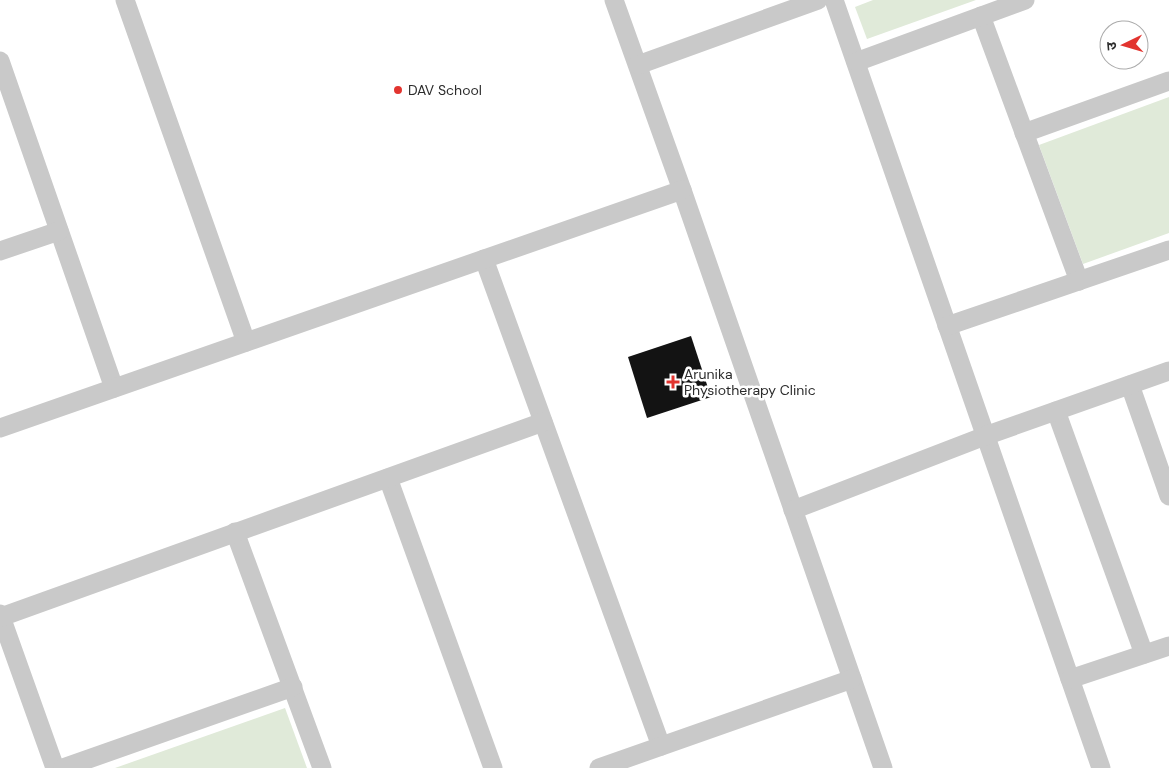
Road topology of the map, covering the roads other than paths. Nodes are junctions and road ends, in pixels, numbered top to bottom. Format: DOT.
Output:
graph roads {
  1 [pos="125,0"];
  2 [pos="614,0"];
  3 [pos="818,0"];
  4 [pos="834,0"];
  5 [pos="1025,0"];
  6 [pos="981,16"];
  7 [pos="0,61"];
  8 [pos="856,62"];
  9 [pos="638,65"];
  10 [pos="1169,81"];
  11 [pos="1024,133"];
  12 [pos="682,190"];
  13 [pos="59,231"];
  14 [pos="1169,250"];
  15 [pos="0,251"];
  16 [pos="484,259"];
  17 [pos="1079,281"];
  18 [pos="947,326"];
  19 [pos="246,342"];
  20 [pos="1169,371"];
  21 [pos="1130,385"];
  22 [pos="114,388"];
  23 [pos="1056,411"];
  24 [pos="543,422"];
  25 [pos="0,428"];
  26 [pos="985,436"];
  27 [pos="1163,458"];
  28 [pos="388,478"];
  29 [pos="1169,496"];
  30 [pos="793,510"];
  31 [pos="236,532"];
  32 [pos="0,615"];
  33 [pos="1169,646"];
  34 [pos="1144,654"];
  35 [pos="852,679"];
  36 [pos="1070,680"];
  37 [pos="292,687"];
  38 [pos="661,746"];
  39 [pos="54,768"];
  40 [pos="63,768"];
  41 [pos="322,768"];
  42 [pos="493,768"];
  43 [pos="599,768"];
  44 [pos="882,768"];
  45 [pos="1101,768"];
  1 -- 19 [label="street"];
  2 -- 9 [label="street"];
  3 -- 9 [label="street"];
  4 -- 8 [label="street"];
  5 -- 6 [label="street"];
  6 -- 8 [label="street"];
  6 -- 11 [label="street"];
  7 -- 13 [label="street"];
  8 -- 18 [label="street"];
  9 -- 12 [label="street"];
  10 -- 11 [label="street"];
  11 -- 17 [label="street"];
  12 -- 16 [label="street"];
  12 -- 30 [label="street"];
  13 -- 15 [label="street"];
  13 -- 22 [label="street"];
  14 -- 17 [label="street"];
  16 -- 19 [label="street"];
  16 -- 24 [label="street"];
  17 -- 18 [label="street"];
  18 -- 26 [label="street"];
  19 -- 22 [label="street"];
  20 -- 21 [label="street"];
  21 -- 23 [label="street"];
  21 -- 27 [label="street"];
  22 -- 25 [label="street"];
  23 -- 26 [label="street"];
  23 -- 34 [label="street"];
  24 -- 28 [label="street"];
  24 -- 38 [label="street"];
  26 -- 30 [label="street"];
  26 -- 36 [label="street"];
  27 -- 29 [label="street"];
  28 -- 31 [label="street"];
  28 -- 42 [label="street"];
  30 -- 35 [label="street"];
  31 -- 32 [label="street"];
  31 -- 37 [label="street"];
  32 -- 39 [label="street"];
  33 -- 34 [label="street"];
  34 -- 36 [label="street"];
  35 -- 38 [label="street"];
  35 -- 44 [label="street"];
  36 -- 45 [label="street"];
  37 -- 40 [label="street"];
  37 -- 41 [label="street"];
  38 -- 43 [label="street"];
}
